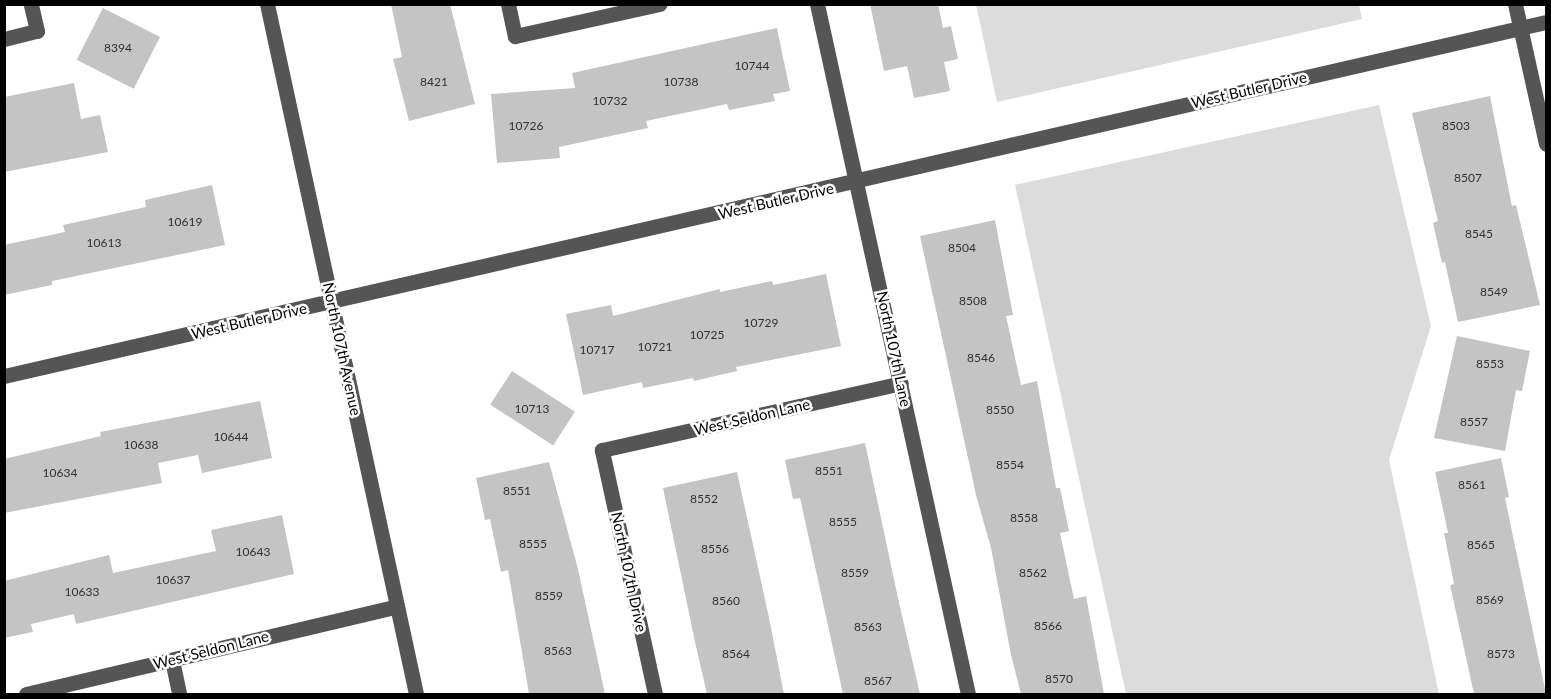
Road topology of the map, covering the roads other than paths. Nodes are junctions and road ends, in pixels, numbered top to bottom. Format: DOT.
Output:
graph roads {
  1 [pos="31,4"];
  2 [pos="267,4"];
  3 [pos="508,4"];
  4 [pos="659,4"];
  5 [pos="817,4"];
  6 [pos="1515,4"];
  7 [pos="1546,22"];
  8 [pos="1520,28"];
  9 [pos="4,39"];
  10 [pos="1546,144"];
  11 [pos="857,182"];
  12 [pos="332,302"];
  13 [pos="4,376"];
  14 [pos="901,383"];
  15 [pos="602,450"];
  16 [pos="397,606"];
  17 [pos="172,660"];
  18 [pos="26,694"];
  19 [pos="179,694"];
  20 [pos="416,694"];
  21 [pos="655,694"];
  22 [pos="968,694"];
  1 -- 9 [label="street"];
  2 -- 12 [label="street, North 107th Avenue"];
  3 -- 4 [label="street"];
  5 -- 11 [label="street, North 107th Lane"];
  6 -- 8 [label="street"];
  7 -- 8 [label="street, West Butler Drive"];
  8 -- 10 [label="street"];
  8 -- 11 [label="street, West Butler Drive"];
  11 -- 12 [label="street, West Butler Drive"];
  11 -- 14 [label="street, North 107th Lane"];
  12 -- 13 [label="street, West Butler Drive"];
  12 -- 16 [label="street, North 107th Avenue"];
  14 -- 15 [label="street, West Seldon Lane"];
  14 -- 22 [label="street, North 107th Lane"];
  15 -- 21 [label="street, North 107th Drive"];
  16 -- 17 [label="street, West Seldon Lane"];
  16 -- 20 [label="street, North 107th Avenue"];
  17 -- 18 [label="street, West Seldon Lane"];
  17 -- 19 [label="street"];
}
